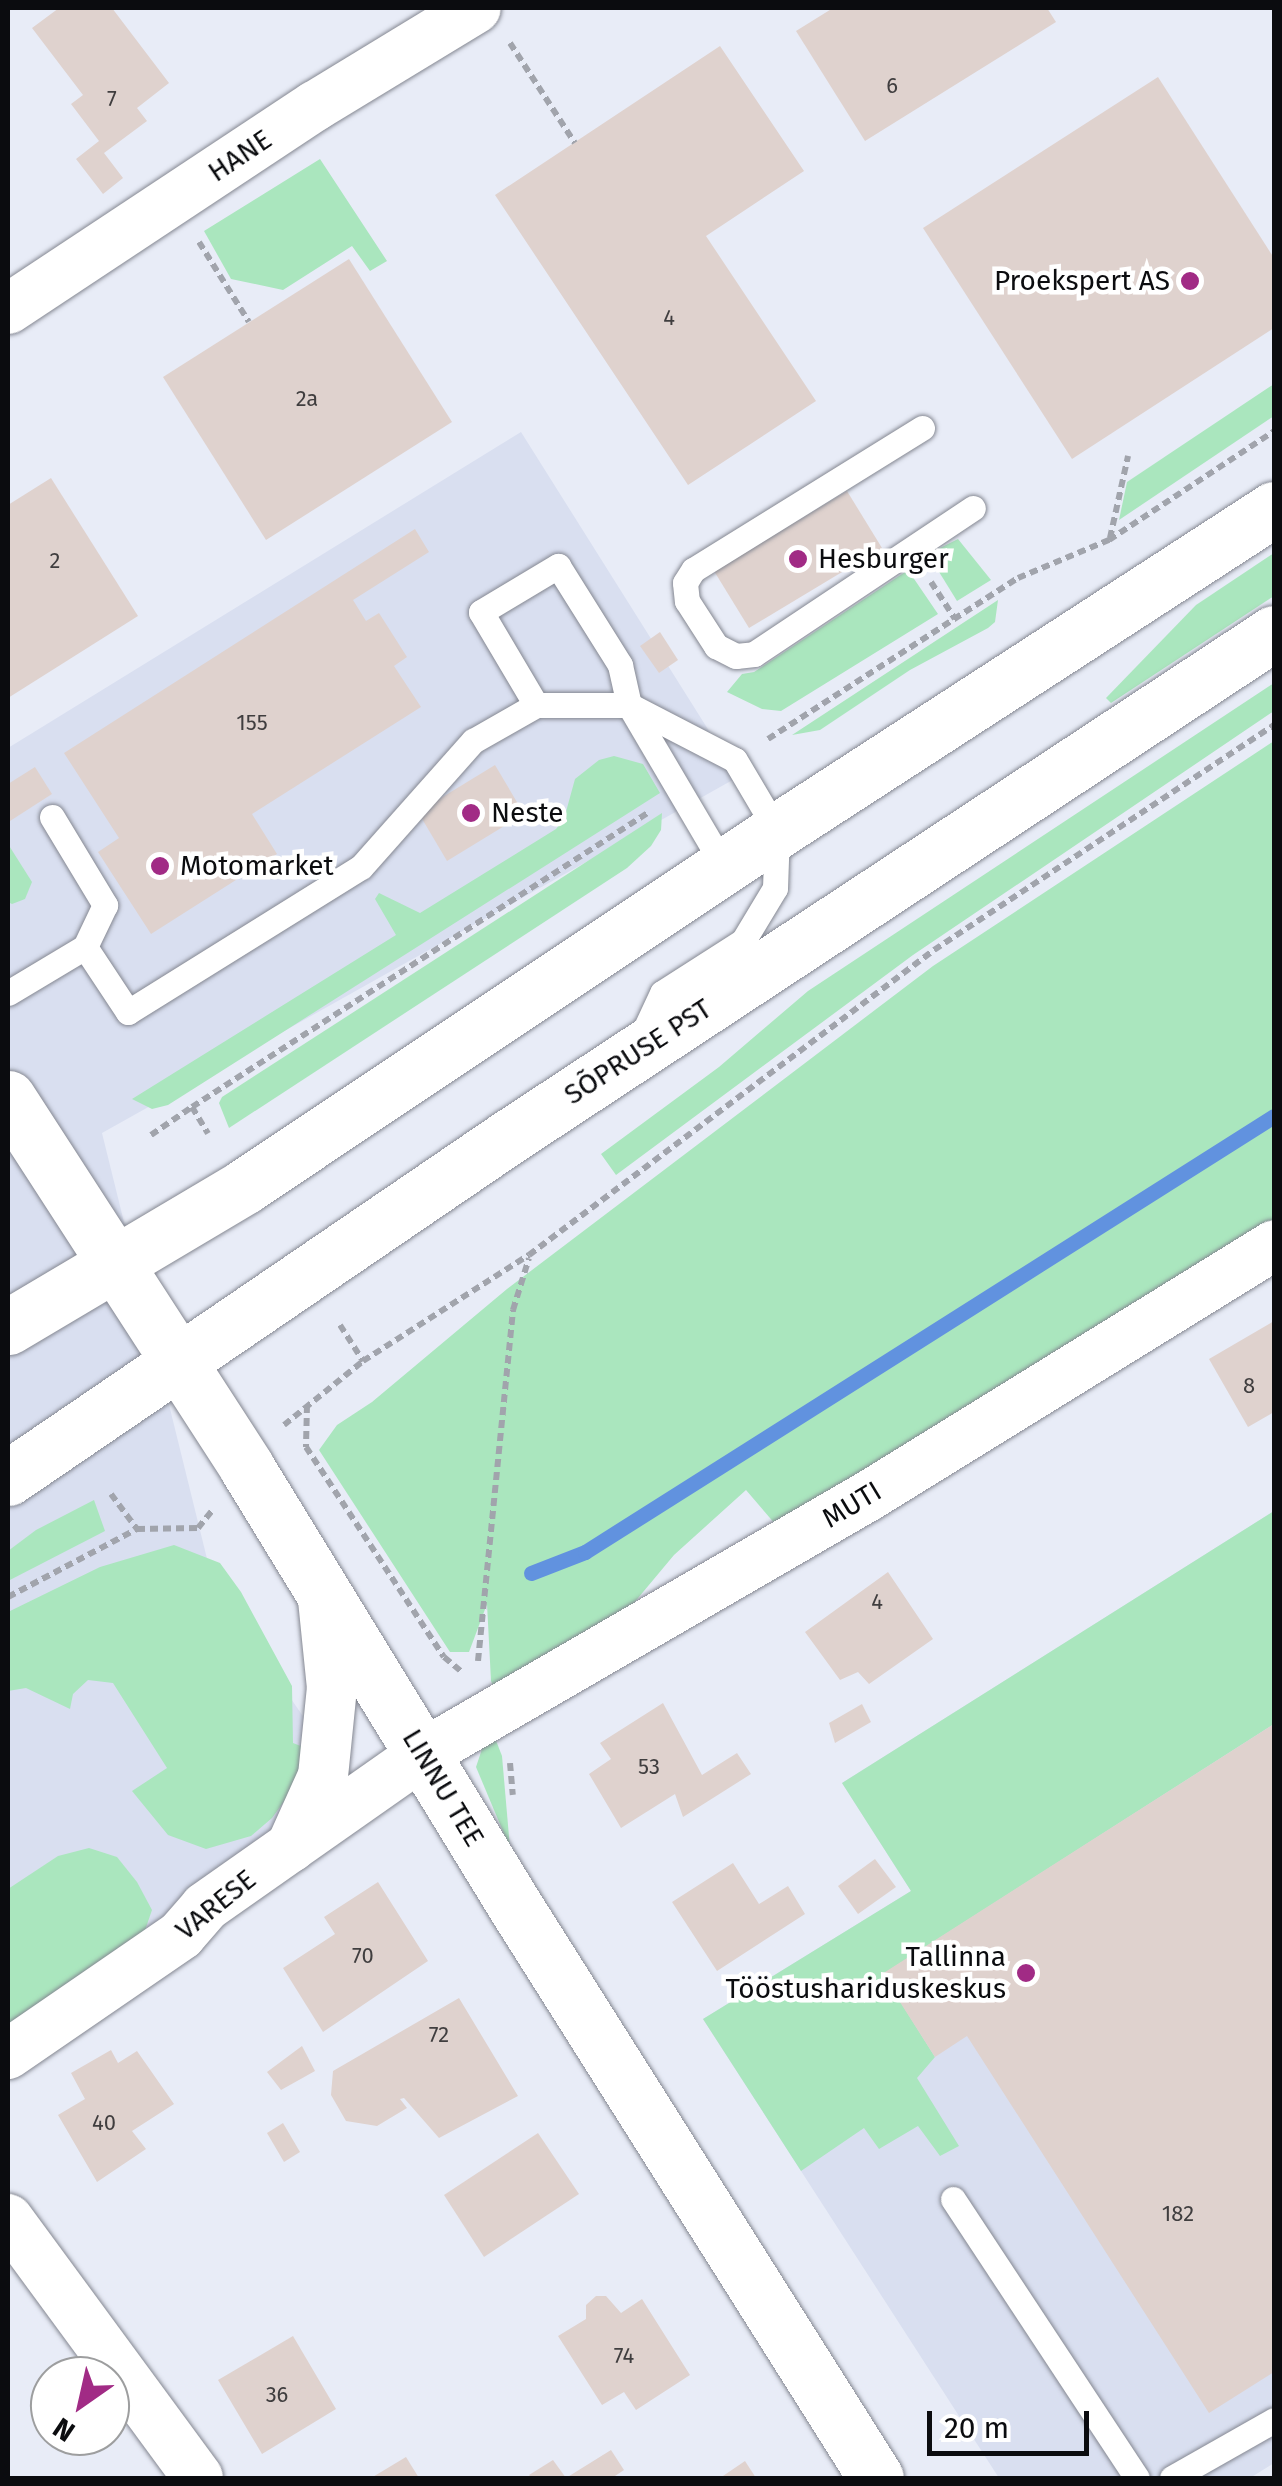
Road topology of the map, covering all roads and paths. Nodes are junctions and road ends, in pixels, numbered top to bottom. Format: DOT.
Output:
graph roads {
  1 [pos="490,22"];
  2 [pos="575,142"];
  3 [pos="192,231"];
  4 [pos="8,309"];
  5 [pos="249,322"];
  6 [pos="922,428"];
  7 [pos="1274,431"];
  8 [pos="1128,456"];
  9 [pos="973,508"];
  10 [pos="1274,509"];
  11 [pos="1109,540"];
  12 [pos="1274,633"];
  13 [pos="536,704"];
  14 [pos="629,705"];
  15 [pos="1274,726"];
  16 [pos="764,742"];
  17 [pos="664,803"];
  18 [pos="52,817"];
  19 [pos="778,830"];
  20 [pos="724,866"];
  21 [pos="85,947"];
  22 [pos="8,993"];
  23 [pos="633,1056"];
  24 [pos="8,1098"];
  25 [pos="192,1107"];
  26 [pos="208,1134"];
  27 [pos="151,1135"];
  28 [pos="1274,1245"];
  29 [pos="529,1255"];
  30 [pos="114,1261"];
  31 [pos="340,1324"];
  32 [pos="8,1327"];
  33 [pos="176,1361"];
  34 [pos="363,1361"];
  35 [pos="307,1404"];
  36 [pos="288,1419"];
  37 [pos="8,1478"];
  38 [pos="111,1494"];
  39 [pos="206,1518"];
  40 [pos="137,1529"];
  41 [pos="322,1590"];
  42 [pos="8,1597"];
  43 [pos="489,1701"];
  44 [pos="423,1754"];
  45 [pos="513,1799"];
  46 [pos="290,1847"];
  47 [pos="8,2054"];
  48 [pos="953,2199"];
  49 [pos="8,2219"];
  50 [pos="1274,2420"];
  51 [pos="198,2478"];
  52 [pos="876,2478"];
  53 [pos="1136,2478"];
  54 [pos="1172,2478"];
  1 -- 2 [label="path"];
  1 -- 4 [label="street, HANE"];
  3 -- 5 [label="path"];
  6 -- 9 [label="lane"];
  7 -- 11 [label="path"];
  8 -- 11 [label="path"];
  10 -- 19 [label="main road"];
  11 -- 16 [label="path"];
  12 -- 23 [label="main road, SÕPRUSE PST"];
  13 -- 14 [label="lane"];
  13 -- 14 [label="lane"];
  13 -- 21 [label="lane"];
  14 -- 19 [label="lane"];
  14 -- 20 [label="lane"];
  15 -- 29 [label="path"];
  17 -- 25 [label="path"];
  18 -- 21 [label="lane"];
  19 -- 20 [label="main road"];
  19 -- 23 [label="lane"];
  20 -- 30 [label="main road"];
  21 -- 22 [label="lane"];
  23 -- 33 [label="main road, SÕPRUSE PST"];
  24 -- 30 [label="main road, LINNU TEE"];
  25 -- 26 [label="path"];
  25 -- 27 [label="path"];
  28 -- 43 [label="street, MUTI"];
  29 -- 34 [label="path"];
  29 -- 43 [label="path"];
  30 -- 32 [label="main road"];
  30 -- 33 [label="main road, LINNU TEE"];
  31 -- 34 [label="path"];
  33 -- 37 [label="main road, SÕPRUSE PST"];
  33 -- 41 [label="main road, LINNU TEE"];
  34 -- 35 [label="path"];
  35 -- 36 [label="path"];
  35 -- 43 [label="path"];
  38 -- 40 [label="path"];
  39 -- 40 [label="path"];
  40 -- 42 [label="path"];
  41 -- 44 [label="main road, LINNU TEE"];
  41 -- 46 [label="street"];
  43 -- 44 [label="street, MUTI"];
  43 -- 45 [label="path"];
  44 -- 46 [label="street, VARESE"];
  44 -- 52 [label="main road, LINNU TEE"];
  46 -- 47 [label="street, VARESE"];
  48 -- 53 [label="lane"];
  49 -- 51 [label="street"];
  50 -- 54 [label="lane"];
}
